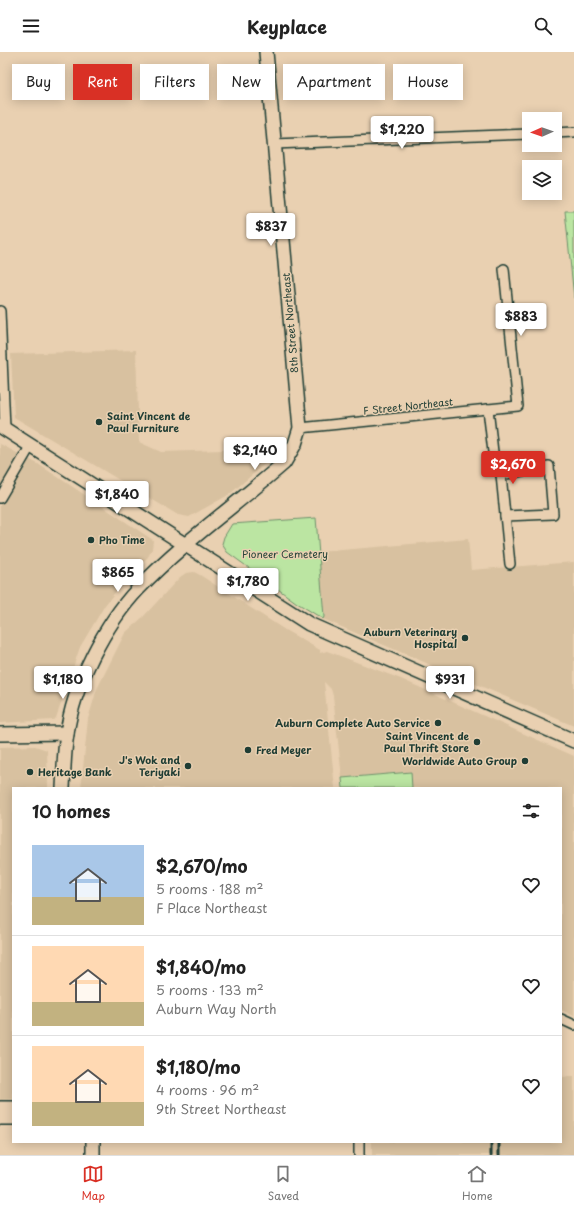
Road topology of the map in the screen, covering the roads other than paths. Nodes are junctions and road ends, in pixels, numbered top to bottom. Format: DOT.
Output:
graph roads {
  1 [pos="266,52"];
  2 [pos="574,132"];
  3 [pos="562,133"];
  4 [pos="522,134"];
  5 [pos="274,144"];
  6 [pos="504,269"];
  7 [pos="0,311"];
  8 [pos="488,409"];
  9 [pos="3,427"];
  10 [pos="300,428"];
  11 [pos="31,445"];
  12 [pos="501,475"];
  13 [pos="0,498"];
  14 [pos="506,516"];
  15 [pos="185,544"];
  16 [pos="510,564"];
  17 [pos="67,733"];
  18 [pos="0,734"];
  19 [pos="574,740"];
  20 [pos="63,787"];
  21 [pos="562,1019"];
  22 [pos="574,1025"];
  23 [pos="0,1108"];
  24 [pos="12,1108"];
  25 [pos="0,1118"];
  26 [pos="12,1118"];
  27 [pos="93,1143"];
  28 [pos="359,1143"];
  29 [pos="93,1155"];
  30 [pos="359,1155"];
  1 -- 5 [label="street, 8th Street Northeast"];
  2 -- 3 [label="street"];
  4 -- 5 [label="street"];
  5 -- 10 [label="street, 8th Street Northeast"];
  6 -- 8 [label="street, F Street Northeast"];
  7 -- 9 [label="street"];
  8 -- 10 [label="street, F Street Northeast"];
  8 -- 12 [label="street"];
  9 -- 11 [label="street"];
  10 -- 15 [label="street, 8th Street Northeast"];
  11 -- 13 [label="street"];
  11 -- 15 [label="street"];
  12 -- 14 [label="street"];
  12 -- 14 [label="street"];
  14 -- 16 [label="street"];
  15 -- 17 [label="street, 8th Street Northeast"];
  15 -- 19 [label="street"];
  17 -- 18 [label="street"];
  17 -- 20 [label="street, 8th Street Northeast"];
  21 -- 22 [label="street"];
  23 -- 24 [label="street"];
  25 -- 26 [label="street"];
  27 -- 29 [label="street"];
  28 -- 30 [label="street"];
}
